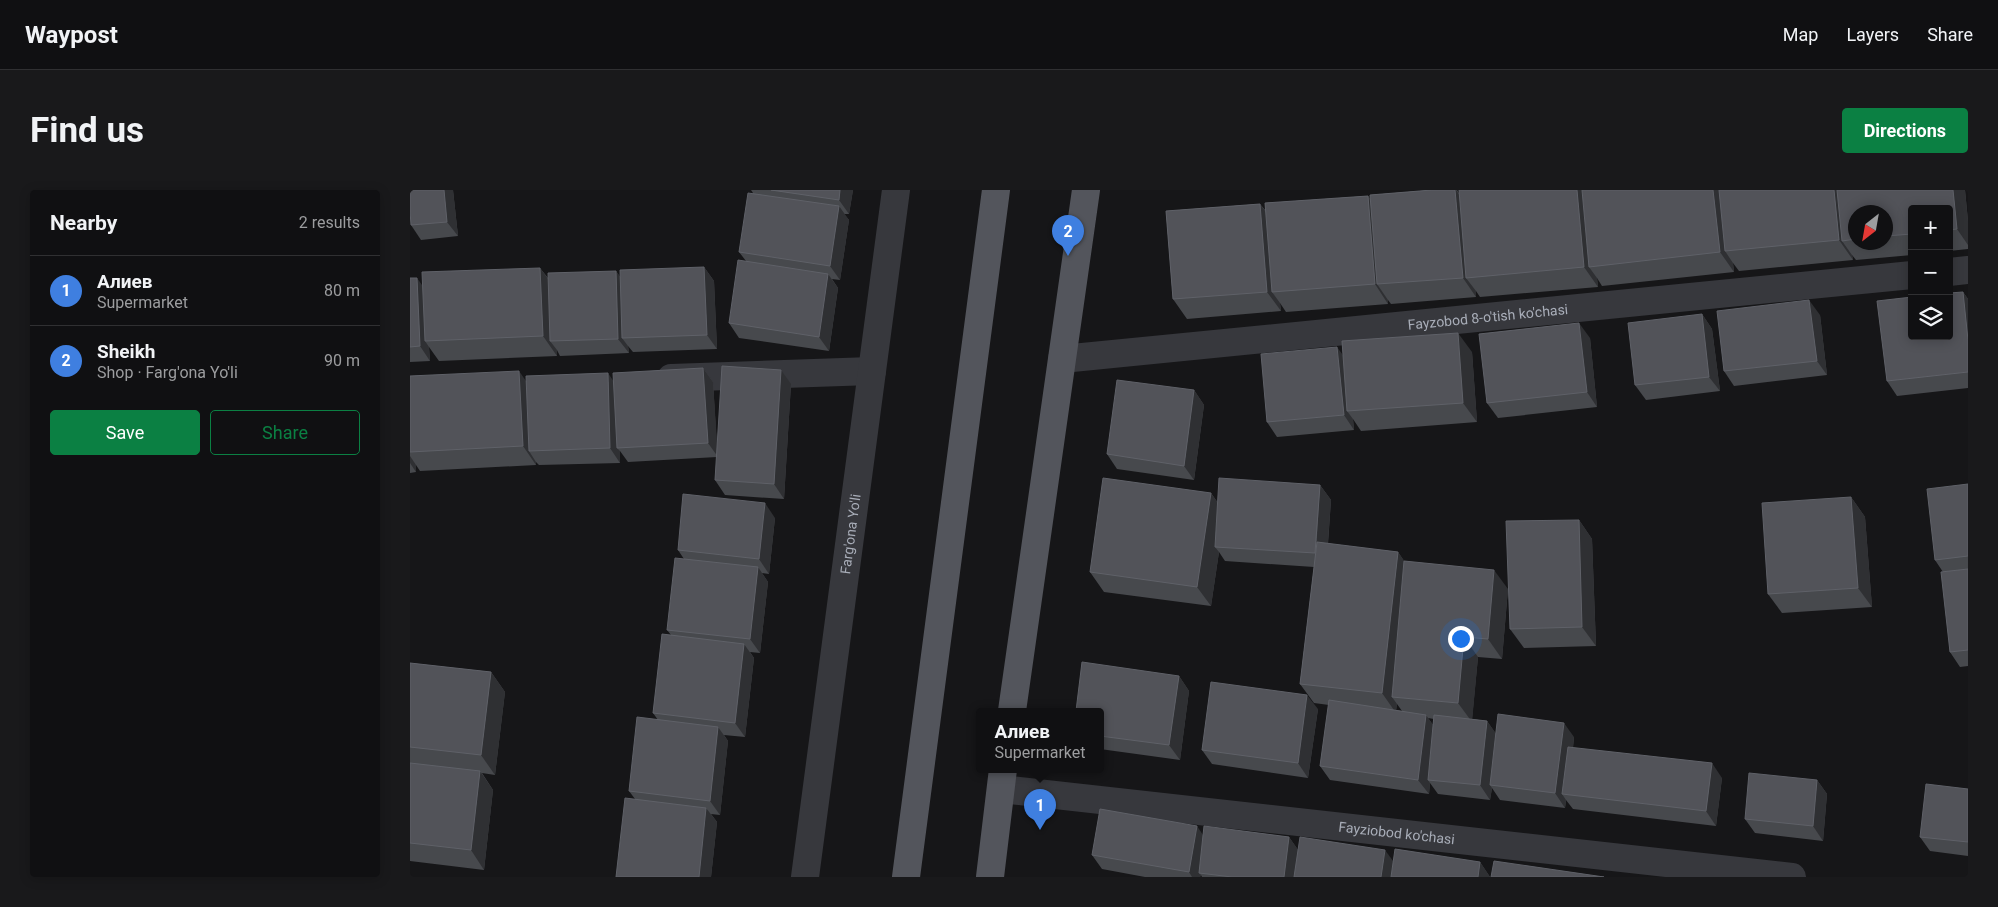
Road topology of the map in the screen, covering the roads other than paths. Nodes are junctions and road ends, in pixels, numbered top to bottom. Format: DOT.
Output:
graph roads {
  1 [pos="896,190"];
  2 [pos="996,190"];
  3 [pos="1086,190"];
  4 [pos="1968,270"];
  5 [pos="1953,272"];
  6 [pos="1908,275"];
  7 [pos="1062,358"];
  8 [pos="872,370"];
  9 [pos="647,379"];
  10 [pos="1012,708"];
  11 [pos="1002,779"];
  12 [pos="805,877"];
  13 [pos="906,877"];
  14 [pos="990,877"];
  15 [pos="1792,877"];
  1 -- 8 [label="street, Farg'ona Yo'li"];
  2 -- 13 [label="main road"];
  3 -- 7 [label="main road"];
  4 -- 5 [label="street"];
  6 -- 7 [label="street, Fayzobod 8-o'tish ko'chasi"];
  7 -- 10 [label="main road"];
  8 -- 9 [label="street"];
  8 -- 12 [label="street, Farg'ona Yo'li"];
  11 -- 14 [label="main road"];
  11 -- 15 [label="street, Fayziobod ko'chasi"];
}
